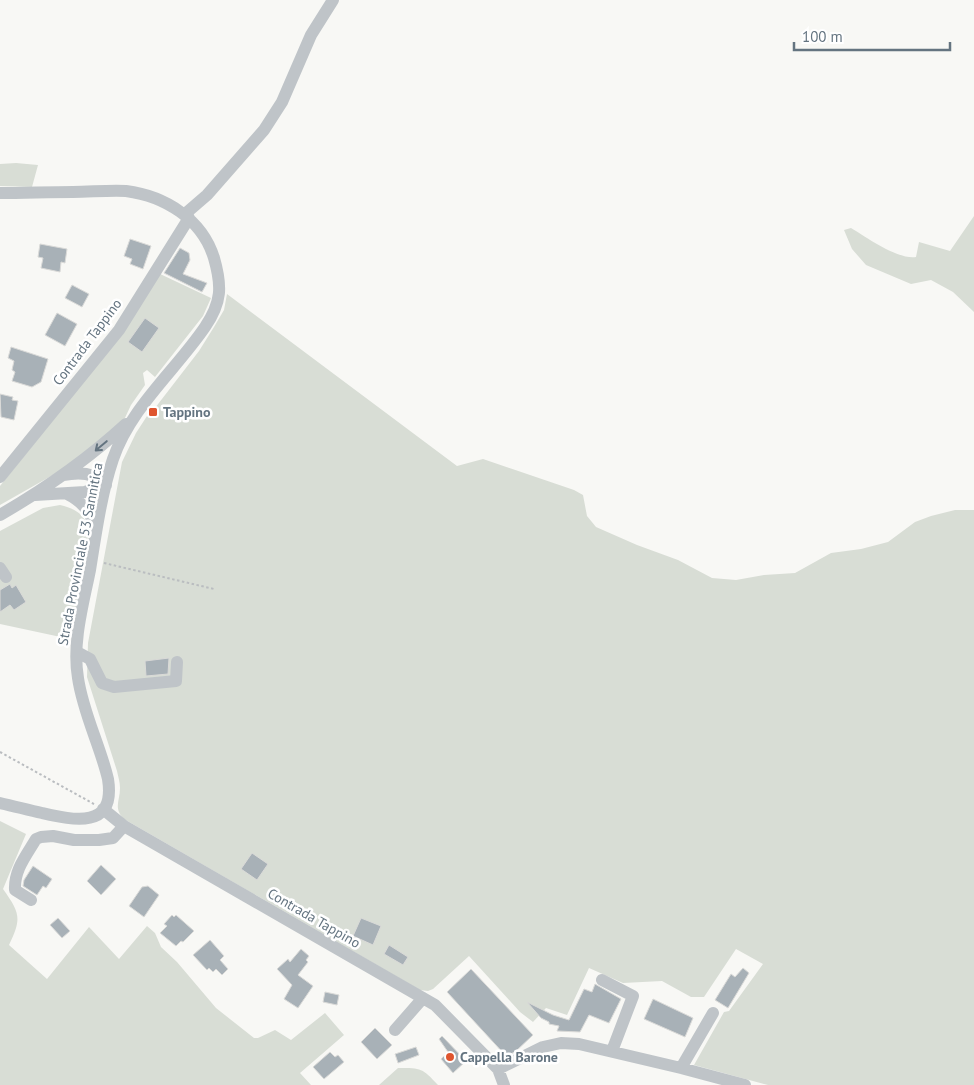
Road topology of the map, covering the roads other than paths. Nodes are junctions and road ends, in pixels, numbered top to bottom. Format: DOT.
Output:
graph roads {
  1 [pos="333,0"];
  2 [pos="0,193"];
  3 [pos="187,216"];
  4 [pos="137,413"];
  5 [pos="63,476"];
  6 [pos="0,477"];
  7 [pos="106,485"];
  8 [pos="64,493"];
  9 [pos="35,495"];
  10 [pos="0,515"];
  11 [pos="96,534"];
  12 [pos="77,652"];
  13 [pos="177,662"];
  14 [pos="0,803"];
  15 [pos="103,809"];
  16 [pos="124,826"];
  17 [pos="31,900"];
  18 [pos="602,980"];
  19 [pos="422,998"];
  20 [pos="713,1013"];
  21 [pos="395,1030"];
  22 [pos="612,1051"];
  23 [pos="681,1068"];
  24 [pos="498,1069"];
  25 [pos="504,1085"];
  26 [pos="745,1085"];
  1 -- 3 [label="street, Contrada Tappino"];
  2 -- 3 [label="street, Strada Provinciale 53 Sannitica"];
  3 -- 4 [label="street, Strada Provinciale 53 Sannitica"];
  3 -- 6 [label="street, Contrada Tappino"];
  4 -- 5 [label="street, one-way"];
  4 -- 7 [label="street, Strada Provinciale 53 Sannitica"];
  5 -- 7 [label="street"];
  5 -- 9 [label="street"];
  7 -- 8 [label="street"];
  7 -- 11 [label="street, Strada Provinciale 53 Sannitica"];
  8 -- 9 [label="street"];
  8 -- 11 [label="street"];
  9 -- 10 [label="street"];
  11 -- 12 [label="street, Strada Provinciale 53 Sannitica"];
  12 -- 13 [label="street"];
  12 -- 15 [label="street, Strada Provinciale 53 Sannitica"];
  14 -- 15 [label="street"];
  15 -- 16 [label="street, Contrada Tappino"];
  16 -- 17 [label="street"];
  16 -- 19 [label="street, Contrada Tappino"];
  18 -- 22 [label="street"];
  19 -- 21 [label="street"];
  19 -- 24 [label="street, Contrada Tappino"];
  20 -- 23 [label="street"];
  22 -- 23 [label="street"];
  22 -- 24 [label="street"];
  23 -- 26 [label="street"];
  24 -- 25 [label="street, Contrada Tappino"];
}
